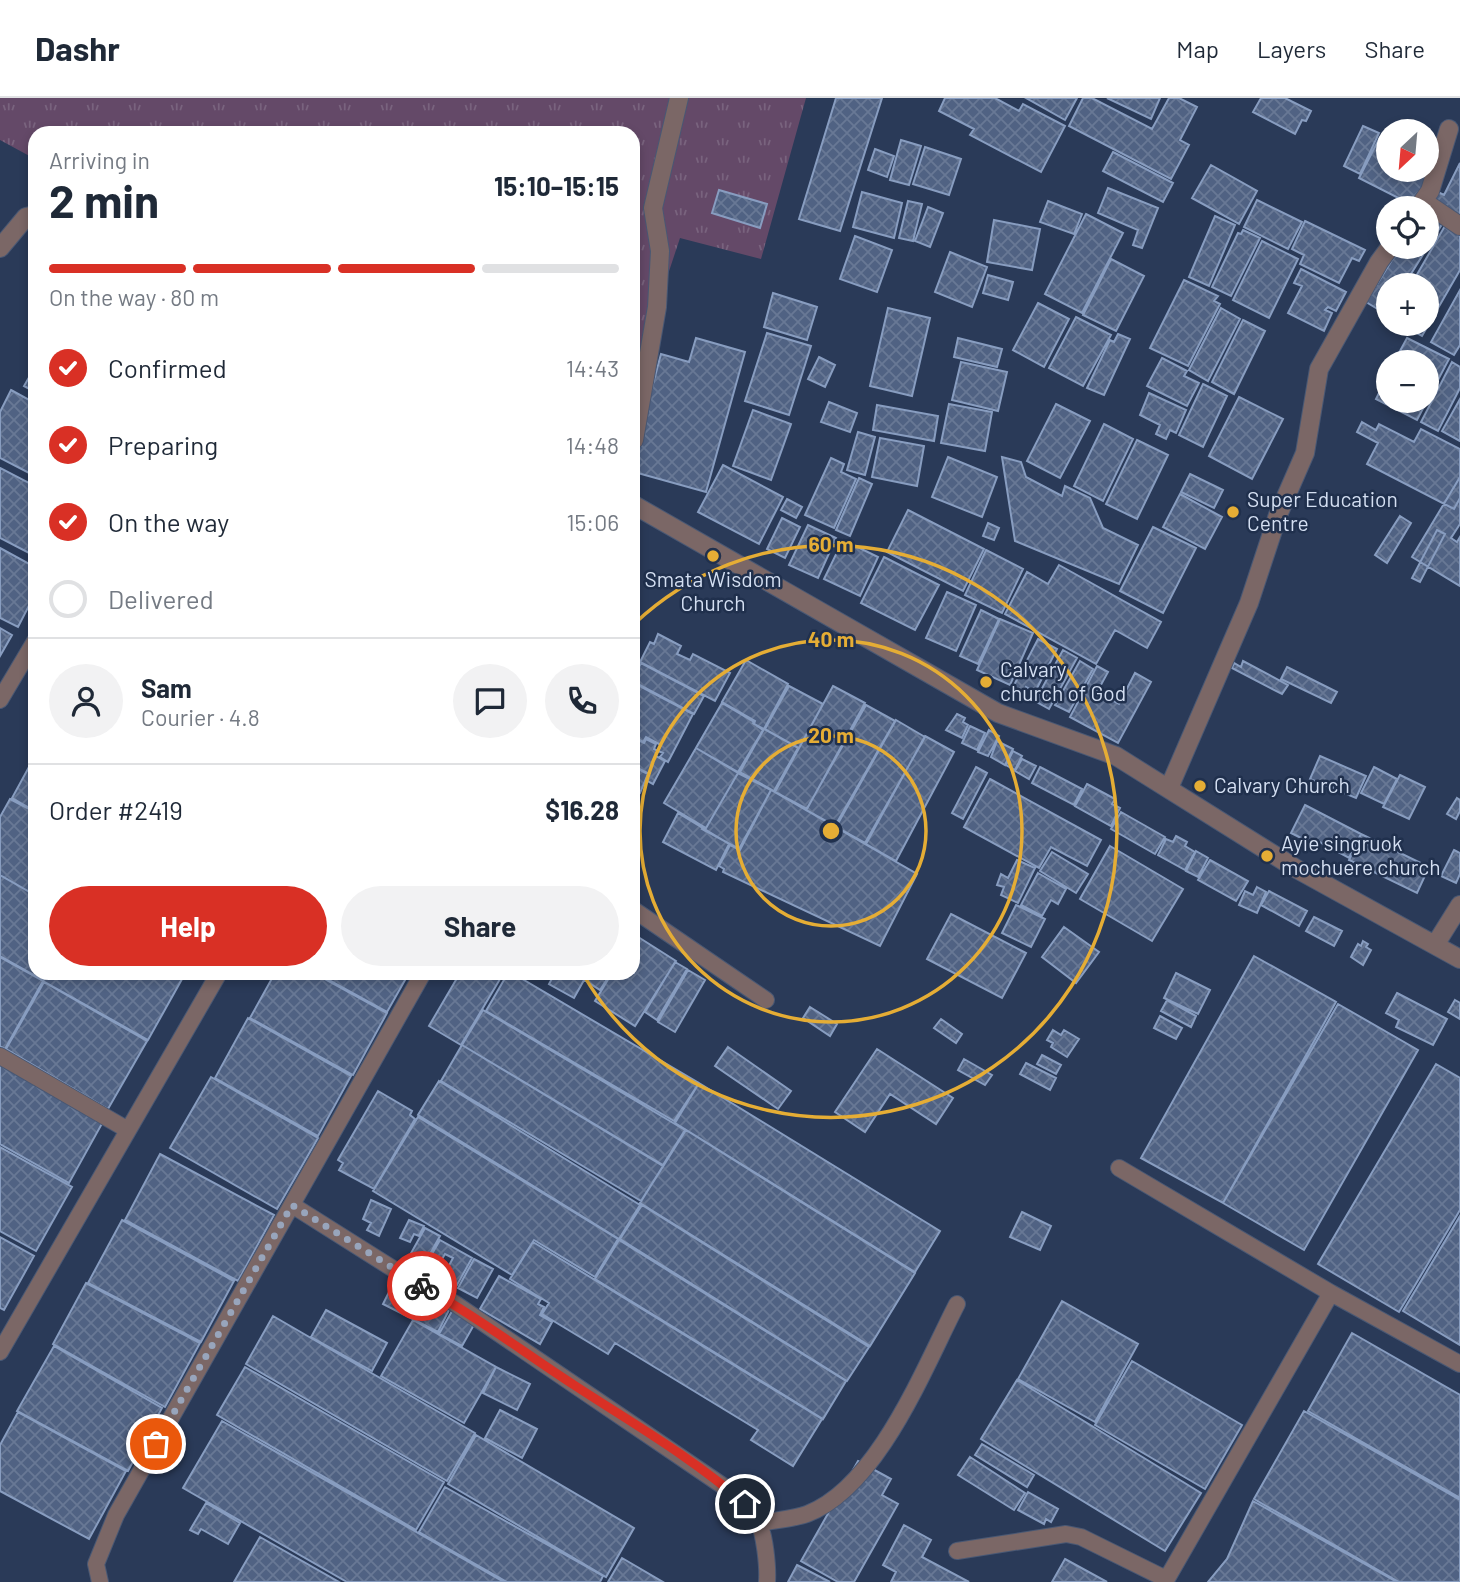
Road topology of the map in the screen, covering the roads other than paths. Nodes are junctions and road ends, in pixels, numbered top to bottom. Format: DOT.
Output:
graph roads {
  1 [pos="678,98"];
  2 [pos="1449,129"];
  3 [pos="1426,196"];
  4 [pos="1439,215"];
  5 [pos="28,217"];
  6 [pos="1460,226"];
  7 [pos="0,248"];
  8 [pos="1381,259"];
  9 [pos="640,405"];
  10 [pos="640,508"];
  11 [pos="28,653"];
  12 [pos="0,701"];
  13 [pos="1169,788"];
  14 [pos="1460,905"];
  15 [pos="640,915"];
  16 [pos="1435,945"];
  17 [pos="1460,959"];
  18 [pos="215,980"];
  19 [pos="419,980"];
  20 [pos="766,1000"];
  21 [pos="0,1056"];
  22 [pos="128,1130"];
  23 [pos="1119,1168"];
  24 [pos="292,1205"];
  25 [pos="1331,1293"];
  26 [pos="957,1304"];
  27 [pos="0,1352"];
  28 [pos="1460,1364"];
  29 [pos="760,1523"];
  30 [pos="957,1551"];
  31 [pos="1166,1581"];
  32 [pos="100,1582"];
  33 [pos="767,1582"];
  1 -- 9 [label="street"];
  2 -- 3 [label="street"];
  4 -- 6 [label="street"];
  5 -- 7 [label="street"];
  8 -- 13 [label="street"];
  10 -- 13 [label="street"];
  11 -- 12 [label="lane"];
  13 -- 16 [label="street"];
  14 -- 16 [label="street"];
  15 -- 20 [label="lane"];
  16 -- 17 [label="street"];
  18 -- 22 [label="lane"];
  19 -- 24 [label="lane"];
  21 -- 22 [label="lane"];
  22 -- 27 [label="lane"];
  23 -- 25 [label="lane"];
  24 -- 29 [label="lane"];
  24 -- 32 [label="lane"];
  25 -- 28 [label="lane"];
  25 -- 31 [label="lane"];
  26 -- 29 [label="lane"];
  29 -- 33 [label="lane"];
  30 -- 31 [label="lane"];
}
